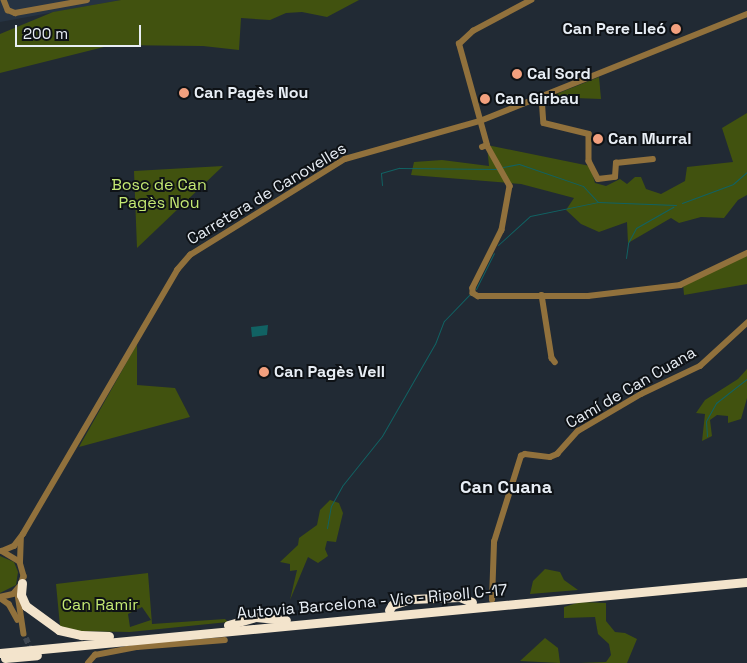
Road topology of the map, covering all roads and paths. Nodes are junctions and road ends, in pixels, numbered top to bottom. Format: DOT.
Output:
graph roads {
  1 [pos="4,0"];
  2 [pos="87,0"];
  3 [pos="531,0"];
  4 [pos="747,14"];
  5 [pos="542,97"];
  6 [pos="480,120"];
  7 [pos="653,159"];
  8 [pos="747,253"];
  9 [pos="542,295"];
  10 [pos="747,323"];
  11 [pos="555,362"];
  12 [pos="23,534"];
  13 [pos="1,551"];
  14 [pos="20,562"];
  15 [pos="747,576"];
  16 [pos="747,582"];
  17 [pos="21,585"];
  18 [pos="0,597"];
  19 [pos="492,600"];
  20 [pos="109,636"];
  21 [pos="125,640"];
  22 [pos="224,640"];
  23 [pos="0,647"];
  24 [pos="0,652"];
  25 [pos="23,657"];
  26 [pos="0,658"];
  27 [pos="89,661"];
  28 [pos="4,663"];
  1 -- 2 [label="street"];
  3 -- 6 [label="street"];
  4 -- 5 [label="street, Carretera de Canovelles"];
  5 -- 6 [label="street, Carretera de Canovelles"];
  5 -- 7 [label="street"];
  6 -- 9 [label="street"];
  6 -- 12 [label="street, Carretera de Canovelles"];
  8 -- 9 [label="street"];
  9 -- 11 [label="street"];
  10 -- 19 [label="street, Camí de Can Cuana"];
  12 -- 13 [label="street, Carretera de Canovelles"];
  12 -- 14 [label="street, Carretera de Canovelles"];
  13 -- 14 [label="street"];
  14 -- 17 [label="street, Carretera de Canovelles"];
  15 -- 19 [label="highway, Autovia Barcelona - Vic - Ripoll C-17"];
  16 -- 21 [label="highway, Autovia Barcelona - Vic - Ripoll C-17"];
  17 -- 18 [label="street"];
  17 -- 18 [label="street, Carretera de Canovelles"];
  17 -- 20 [label="highway"];
  19 -- 20 [label="highway, Autovia Barcelona - Vic - Ripoll C-17"];
  20 -- 23 [label="highway, Autovia Barcelona - Vic - Ripoll C-17"];
  21 -- 24 [label="highway, Autovia Barcelona - Vic - Ripoll C-17"];
  21 -- 25 [label="highway"];
  22 -- 27 [label="street"];
  25 -- 26 [label="highway"];
  25 -- 28 [label="highway"];
}
